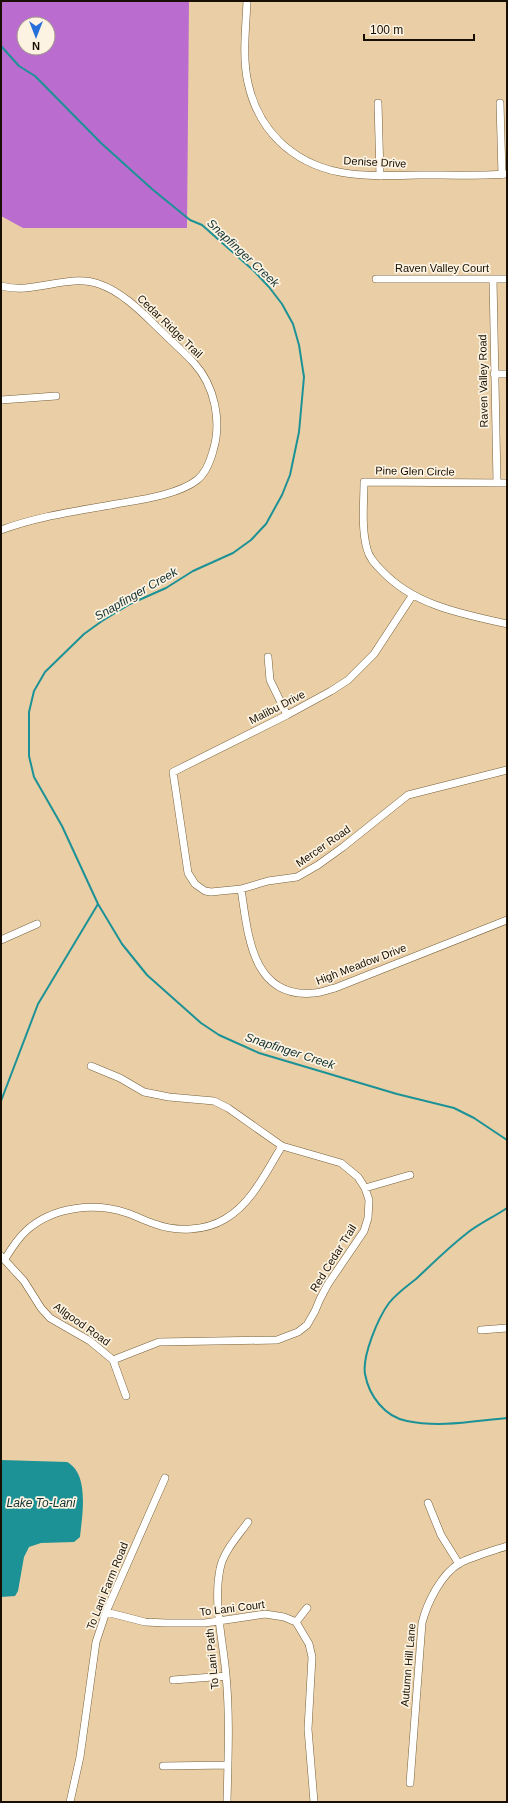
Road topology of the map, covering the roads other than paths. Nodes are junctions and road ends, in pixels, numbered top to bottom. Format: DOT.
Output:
graph roads {
  1 [pos="247,1"];
  2 [pos="378,103"];
  3 [pos="500,103"];
  4 [pos="505,174"];
  5 [pos="380,176"];
  6 [pos="376,279"];
  7 [pos="493,279"];
  8 [pos="507,279"];
  9 [pos="1,286"];
  10 [pos="494,374"];
  11 [pos="507,374"];
  12 [pos="56,396"];
  13 [pos="1,400"];
  14 [pos="497,483"];
  15 [pos="507,483"];
  16 [pos="1,530"];
  17 [pos="412,596"];
  18 [pos="507,624"];
  19 [pos="268,657"];
  20 [pos="287,715"];
  21 [pos="507,770"];
  22 [pos="182,831"];
  23 [pos="241,888"];
  24 [pos="507,920"];
  25 [pos="37,924"];
  26 [pos="1,940"];
  27 [pos="91,1066"];
  28 [pos="282,1146"];
  29 [pos="410,1175"];
  30 [pos="365,1188"];
  31 [pos="3,1258"];
  32 [pos="507,1328"];
  33 [pos="481,1330"];
  34 [pos="113,1360"];
  35 [pos="126,1396"];
  36 [pos="165,1478"];
  37 [pos="428,1503"];
  38 [pos="248,1522"];
  39 [pos="507,1546"];
  40 [pos="459,1564"];
  41 [pos="308,1608"];
  42 [pos="106,1612"];
  43 [pos="220,1620"];
  44 [pos="296,1622"];
  45 [pos="226,1676"];
  46 [pos="173,1680"];
  47 [pos="228,1765"];
  48 [pos="163,1766"];
  49 [pos="410,1783"];
  50 [pos="70,1802"];
  51 [pos="227,1802"];
  52 [pos="314,1802"];
  1 -- 5 [label="street, Denise Drive"];
  2 -- 5 [label="street"];
  3 -- 4 [label="street"];
  4 -- 5 [label="street, Denise Drive"];
  6 -- 7 [label="street, Raven Valley Court"];
  7 -- 8 [label="street, Raven Valley Court"];
  7 -- 10 [label="street, Raven Valley Road"];
  9 -- 16 [label="street, Cedar Ridge Trail"];
  10 -- 11 [label="street"];
  10 -- 14 [label="street, Raven Valley Road"];
  12 -- 13 [label="street"];
  14 -- 15 [label="street, Pine Glen Circle"];
  14 -- 17 [label="street, Pine Glen Circle"];
  17 -- 18 [label="street, Pine Glen Circle"];
  17 -- 20 [label="street, Malibu Drive"];
  19 -- 20 [label="street"];
  20 -- 22 [label="street, Malibu Drive"];
  21 -- 23 [label="street, Mercer Road"];
  22 -- 23 [label="street, Mercer Road"];
  23 -- 24 [label="street, High Meadow Drive"];
  25 -- 26 [label="street"];
  27 -- 28 [label="street, Red Cedar Trail"];
  28 -- 30 [label="street, Red Cedar Trail"];
  28 -- 31 [label="street"];
  29 -- 30 [label="street"];
  30 -- 34 [label="street, Red Cedar Trail"];
  31 -- 34 [label="street, Allgood Road"];
  32 -- 33 [label="street"];
  34 -- 35 [label="street, Allgood Road"];
  36 -- 42 [label="street, To Lani Farm Road"];
  37 -- 40 [label="street"];
  38 -- 43 [label="street, To Lani Path"];
  39 -- 40 [label="street, Autumn Hill Lane"];
  40 -- 49 [label="street, Autumn Hill Lane"];
  41 -- 44 [label="street"];
  42 -- 43 [label="street, To Lani Court"];
  42 -- 50 [label="street, To Lani Farm Road"];
  43 -- 44 [label="street, To Lani Court"];
  43 -- 45 [label="street, To Lani Path"];
  44 -- 52 [label="street"];
  45 -- 46 [label="street"];
  45 -- 47 [label="street, To Lani Path"];
  47 -- 48 [label="street"];
  47 -- 51 [label="street, To Lani Path"];
}
